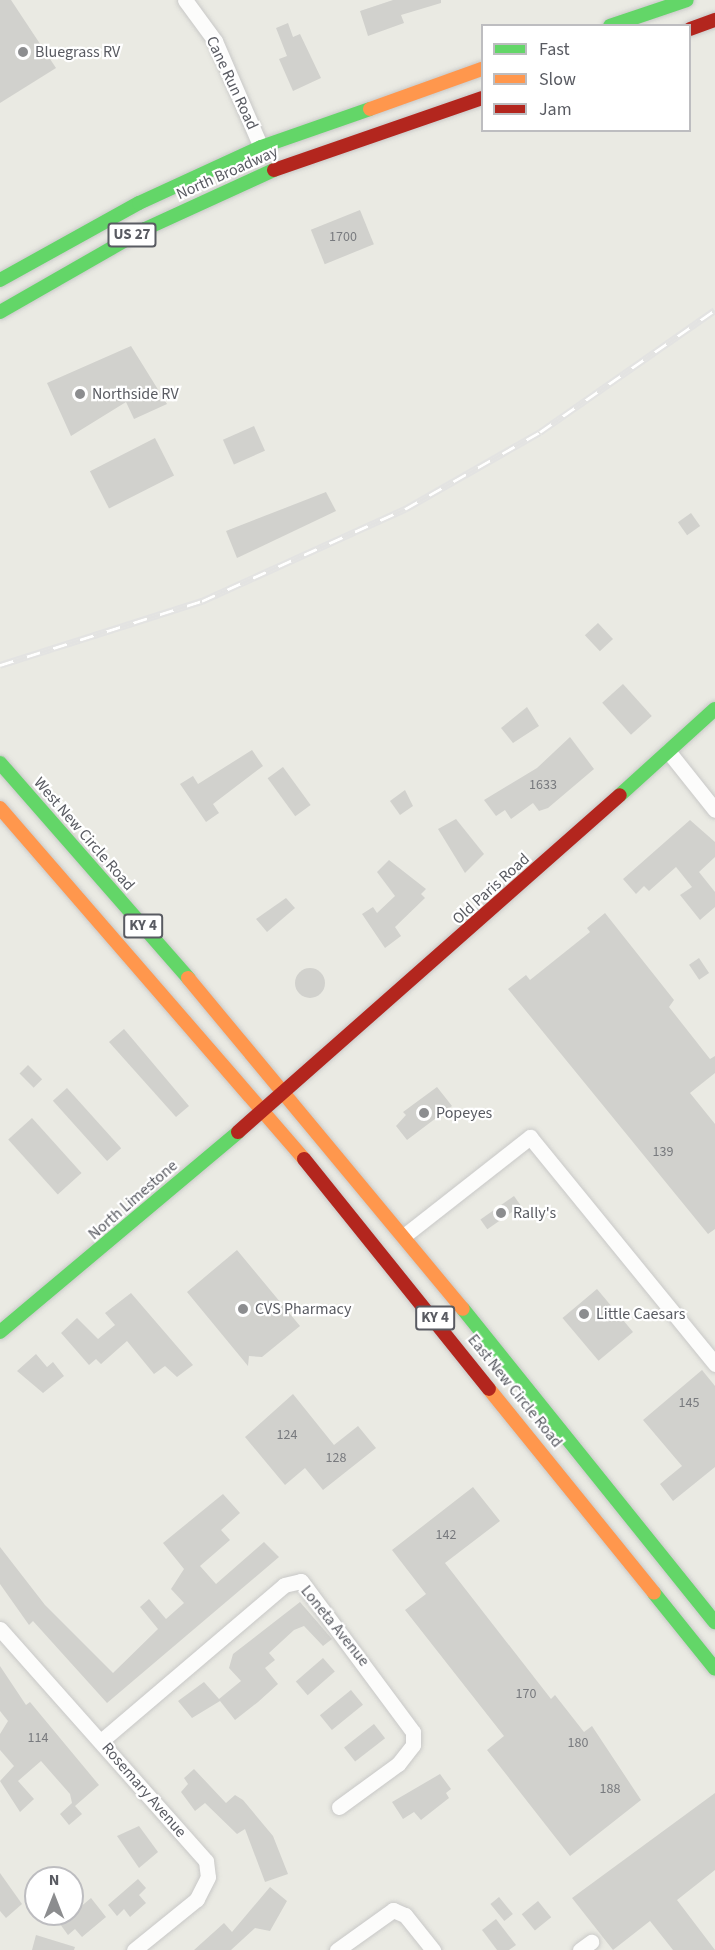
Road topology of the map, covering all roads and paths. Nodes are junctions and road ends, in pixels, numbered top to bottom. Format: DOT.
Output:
graph roads {
  1 [pos="185,0"];
  2 [pos="687,0"];
  3 [pos="715,20"];
  4 [pos="616,24"];
  5 [pos="691,29"];
  6 [pos="481,70"];
  7 [pos="481,99"];
  8 [pos="261,147"];
  9 [pos="271,171"];
  10 [pos="0,280"];
  11 [pos="0,312"];
  12 [pos="715,709"];
  13 [pos="668,751"];
  14 [pos="0,763"];
  15 [pos="0,808"];
  16 [pos="715,810"];
  17 [pos="285,1089"];
  18 [pos="263,1108"];
  19 [pos="405,1235"];
  20 [pos="0,1332"];
  21 [pos="715,1364"];
  22 [pos="715,1622"];
  23 [pos="0,1629"];
  24 [pos="715,1669"];
  25 [pos="101,1741"];
  26 [pos="339,1807"];
  27 [pos="134,1950"];
  28 [pos="337,1950"];
  29 [pos="433,1950"];
  1 -- 8 [label="street, Cane Run Road"];
  2 -- 4 [label="main road"];
  3 -- 5 [label="main road"];
  6 -- 8 [label="main road, North Broadway / US 27"];
  7 -- 9 [label="main road, North Broadway / US 27"];
  8 -- 9 [label="street, Cane Run Road"];
  8 -- 10 [label="main road, North Broadway / US 27"];
  9 -- 11 [label="main road, North Broadway / US 27"];
  12 -- 13 [label="main road, Old Paris Road"];
  13 -- 16 [label="street"];
  13 -- 17 [label="main road, Old Paris Road"];
  14 -- 17 [label="main road, West New Circle Road / KY 4"];
  15 -- 18 [label="main road, KY 4"];
  17 -- 18 [label="main road, North Limestone"];
  17 -- 19 [label="main road, East New Circle Road / KY 4"];
  18 -- 20 [label="main road, North Limestone"];
  18 -- 24 [label="main road, East New Circle Road / KY 4"];
  19 -- 21 [label="street"];
  19 -- 22 [label="main road, East New Circle Road / KY 4"];
  23 -- 25 [label="street, Rosemary Avenue"];
  25 -- 26 [label="street, Loneta Avenue"];
  25 -- 27 [label="street, Rosemary Avenue"];
  28 -- 29 [label="street"];
}
